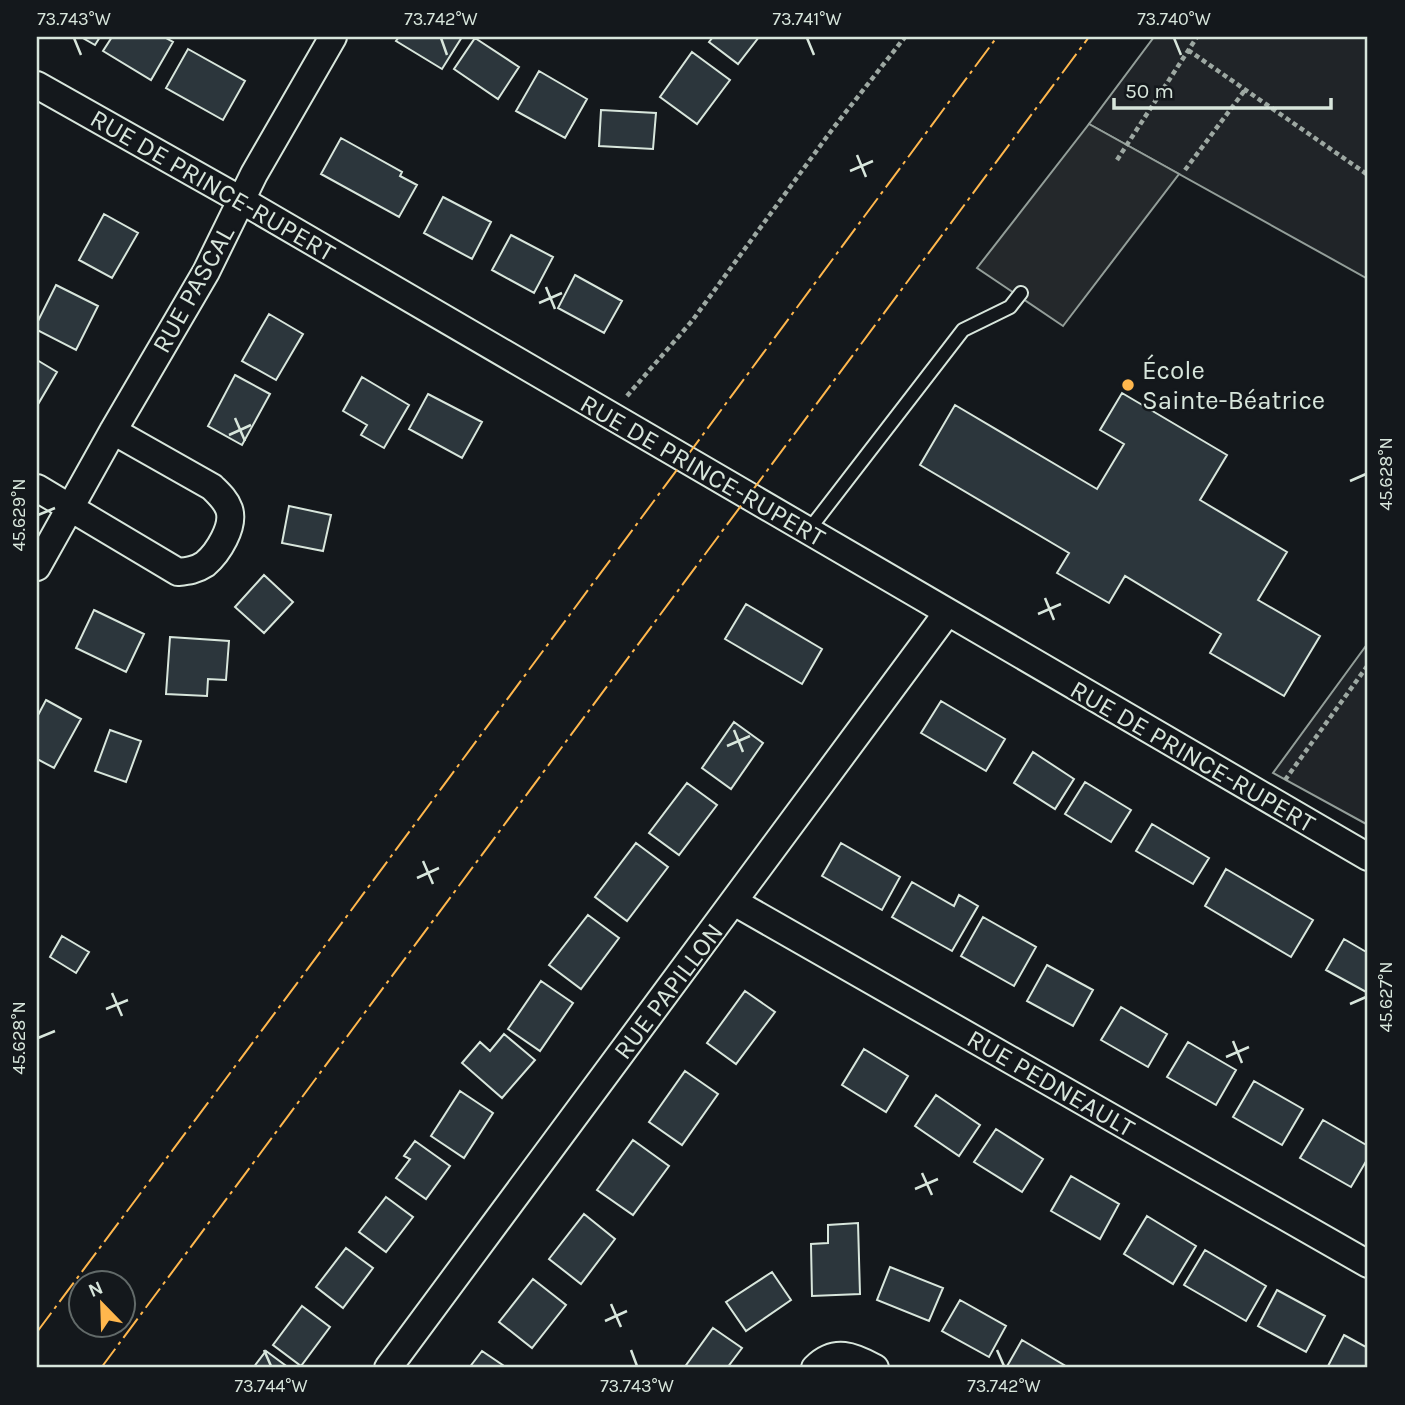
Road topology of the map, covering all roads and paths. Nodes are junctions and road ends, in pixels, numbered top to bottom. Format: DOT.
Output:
graph roads {
  1 [pos="333,37"];
  2 [pos="905,37"];
  3 [pos="1197,37"];
  4 [pos="1188,50"];
  5 [pos="37,85"];
  6 [pos="1245,90"];
  7 [pos="1117,160"];
  8 [pos="1185,170"];
  9 [pos="1368,175"];
  10 [pos="241,200"];
  11 [pos="1021,293"];
  12 [pos="610,415"];
  13 [pos="113,431"];
  14 [pos="37,488"];
  15 [pos="71,507"];
  16 [pos="808,531"];
  17 [pos="37,567"];
  18 [pos="947,613"];
  19 [pos="1368,665"];
  20 [pos="1270,800"];
  21 [pos="1368,857"];
  22 [pos="734,902"];
  23 [pos="1368,1264"];
  24 [pos="387,1368"];
  25 [pos="815,1368"];
  26 [pos="875,1368"];
  1 -- 10 [label="street, RUE PASCAL"];
  2 -- 12 [label="path"];
  3 -- 4 [label="path"];
  4 -- 6 [label="path"];
  4 -- 7 [label="path"];
  5 -- 10 [label="street, RUE DE PRINCE-RUPERT"];
  6 -- 8 [label="path"];
  6 -- 9 [label="path"];
  10 -- 12 [label="street, RUE DE PRINCE-RUPERT"];
  10 -- 13 [label="street, RUE PASCAL"];
  11 -- 16 [label="lane"];
  12 -- 16 [label="street, RUE DE PRINCE-RUPERT"];
  13 -- 15 [label="street, RUE PASCAL"];
  13 -- 15 [label="street"];
  14 -- 15 [label="street"];
  15 -- 17 [label="street, RUE PASCAL"];
  16 -- 18 [label="street, RUE DE PRINCE-RUPERT"];
  18 -- 20 [label="street, RUE DE PRINCE-RUPERT"];
  18 -- 22 [label="street, RUE PAPILLON"];
  19 -- 20 [label="path"];
  20 -- 21 [label="street, RUE DE PRINCE-RUPERT"];
  22 -- 23 [label="street, RUE PEDNEAULT"];
  22 -- 24 [label="street, RUE PAPILLON"];
  25 -- 26 [label="street"];
}
